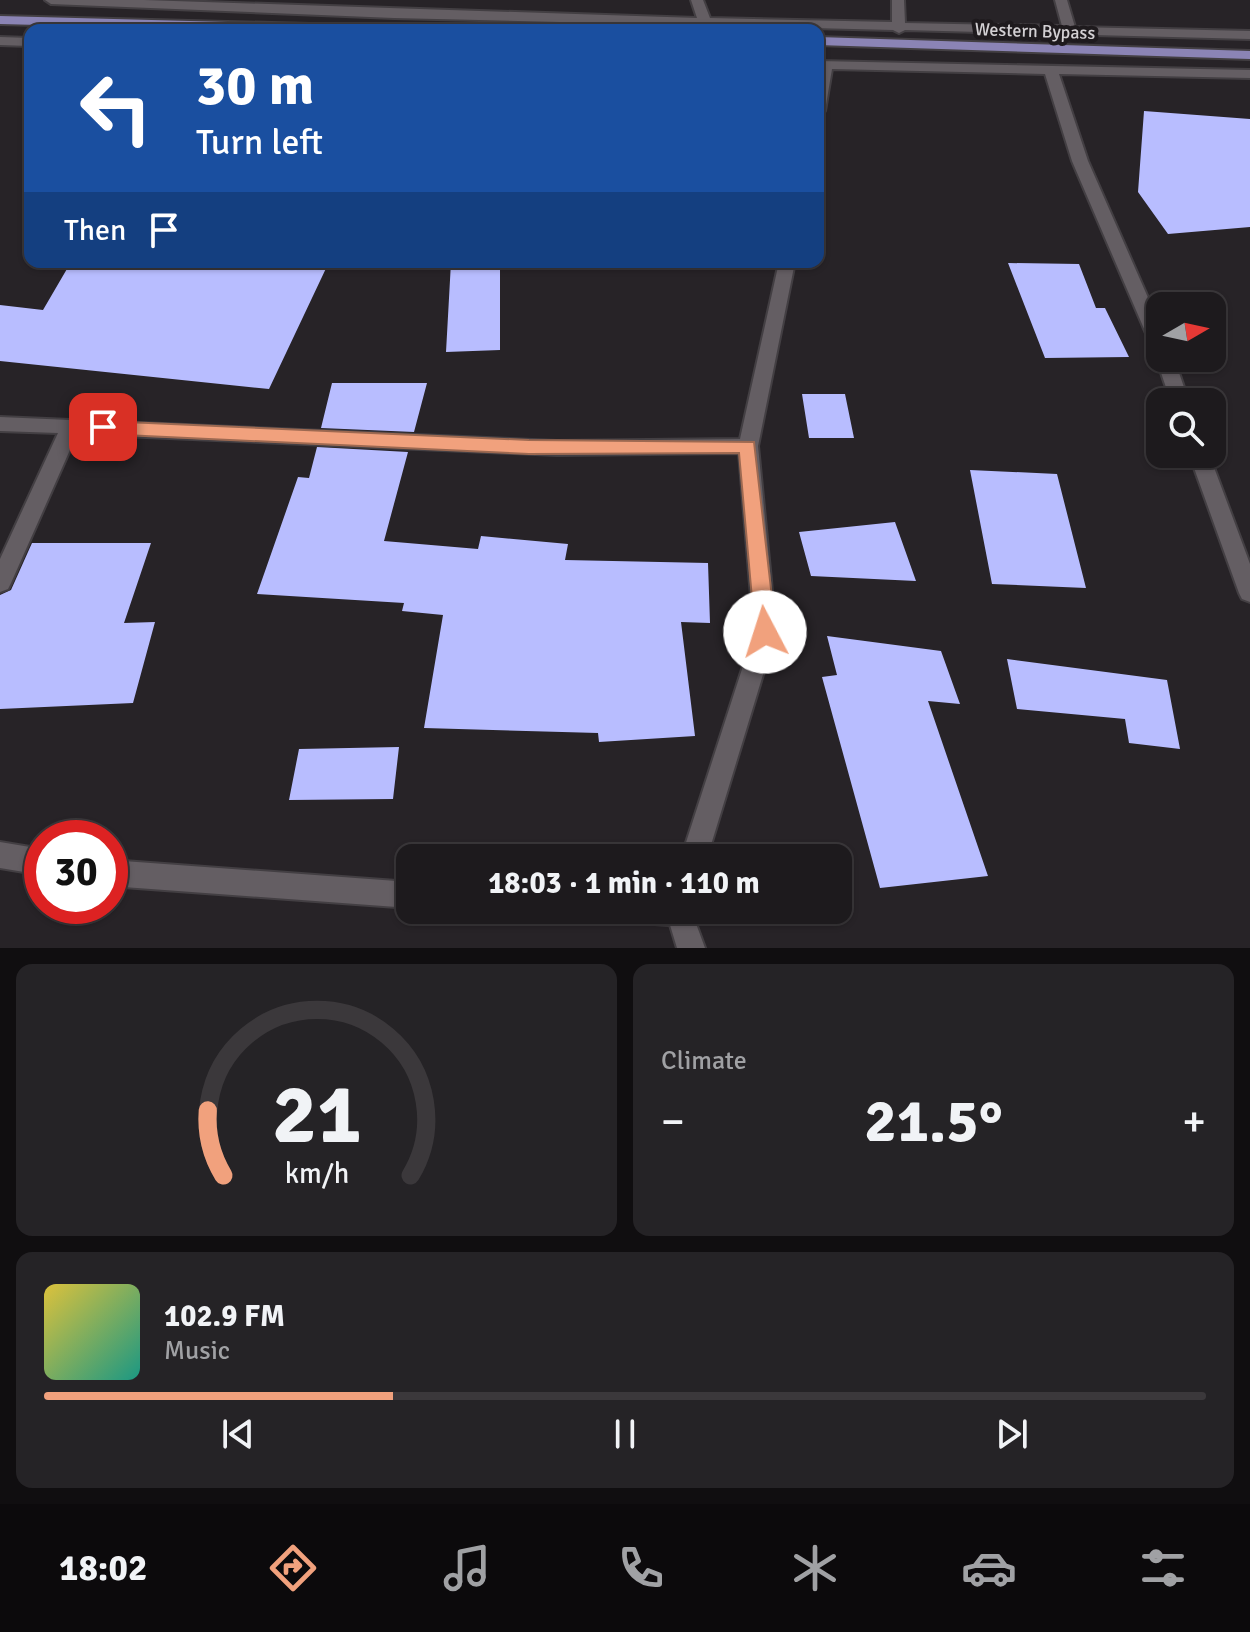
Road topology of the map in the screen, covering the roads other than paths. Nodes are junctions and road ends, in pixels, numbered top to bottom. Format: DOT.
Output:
graph roads {
  1 [pos="51,0"];
  2 [pos="697,0"];
  3 [pos="898,0"];
  4 [pos="1061,0"];
  5 [pos="362,6"];
  6 [pos="0,20"];
  7 [pos="706,23"];
  8 [pos="154,24"];
  9 [pos="738,24"];
  10 [pos="824,27"];
  11 [pos="899,29"];
  12 [pos="1070,32"];
  13 [pos="1250,35"];
  14 [pos="0,41"];
  15 [pos="824,41"];
  16 [pos="24,42"];
  17 [pos="1250,55"];
  18 [pos="824,65"];
  19 [pos="1051,71"];
  20 [pos="1250,74"];
  21 [pos="786,268"];
  22 [pos="1146,313"];
  23 [pos="0,424"];
  24 [pos="71,425"];
  25 [pos="748,446"];
  26 [pos="1204,468"];
  27 [pos="0,583"];
  28 [pos="1250,593"];
  29 [pos="698,844"];
  30 [pos="0,855"];
  31 [pos="24,859"];
  32 [pos="128,874"];
  33 [pos="396,894"];
  34 [pos="682,924"];
  35 [pos="691,948"];
  1 -- 5 [label="street"];
  2 -- 7 [label="street"];
  3 -- 11 [label="street"];
  4 -- 12 [label="street"];
  5 -- 7 [label="street"];
  6 -- 8 [label="main road"];
  7 -- 9 [label="street"];
  10 -- 11 [label="street"];
  11 -- 12 [label="street"];
  12 -- 13 [label="street"];
  14 -- 16 [label="street"];
  15 -- 17 [label="main road, Western Bypass"];
  18 -- 19 [label="street"];
  19 -- 20 [label="street"];
  19 -- 22 [label="street"];
  21 -- 25 [label="street"];
  23 -- 24 [label="street"];
  24 -- 25 [label="street"];
  24 -- 27 [label="street"];
  25 -- 29 [label="street"];
  26 -- 28 [label="street"];
  30 -- 31 [label="street"];
  32 -- 33 [label="street"];
  34 -- 35 [label="street"];
}
